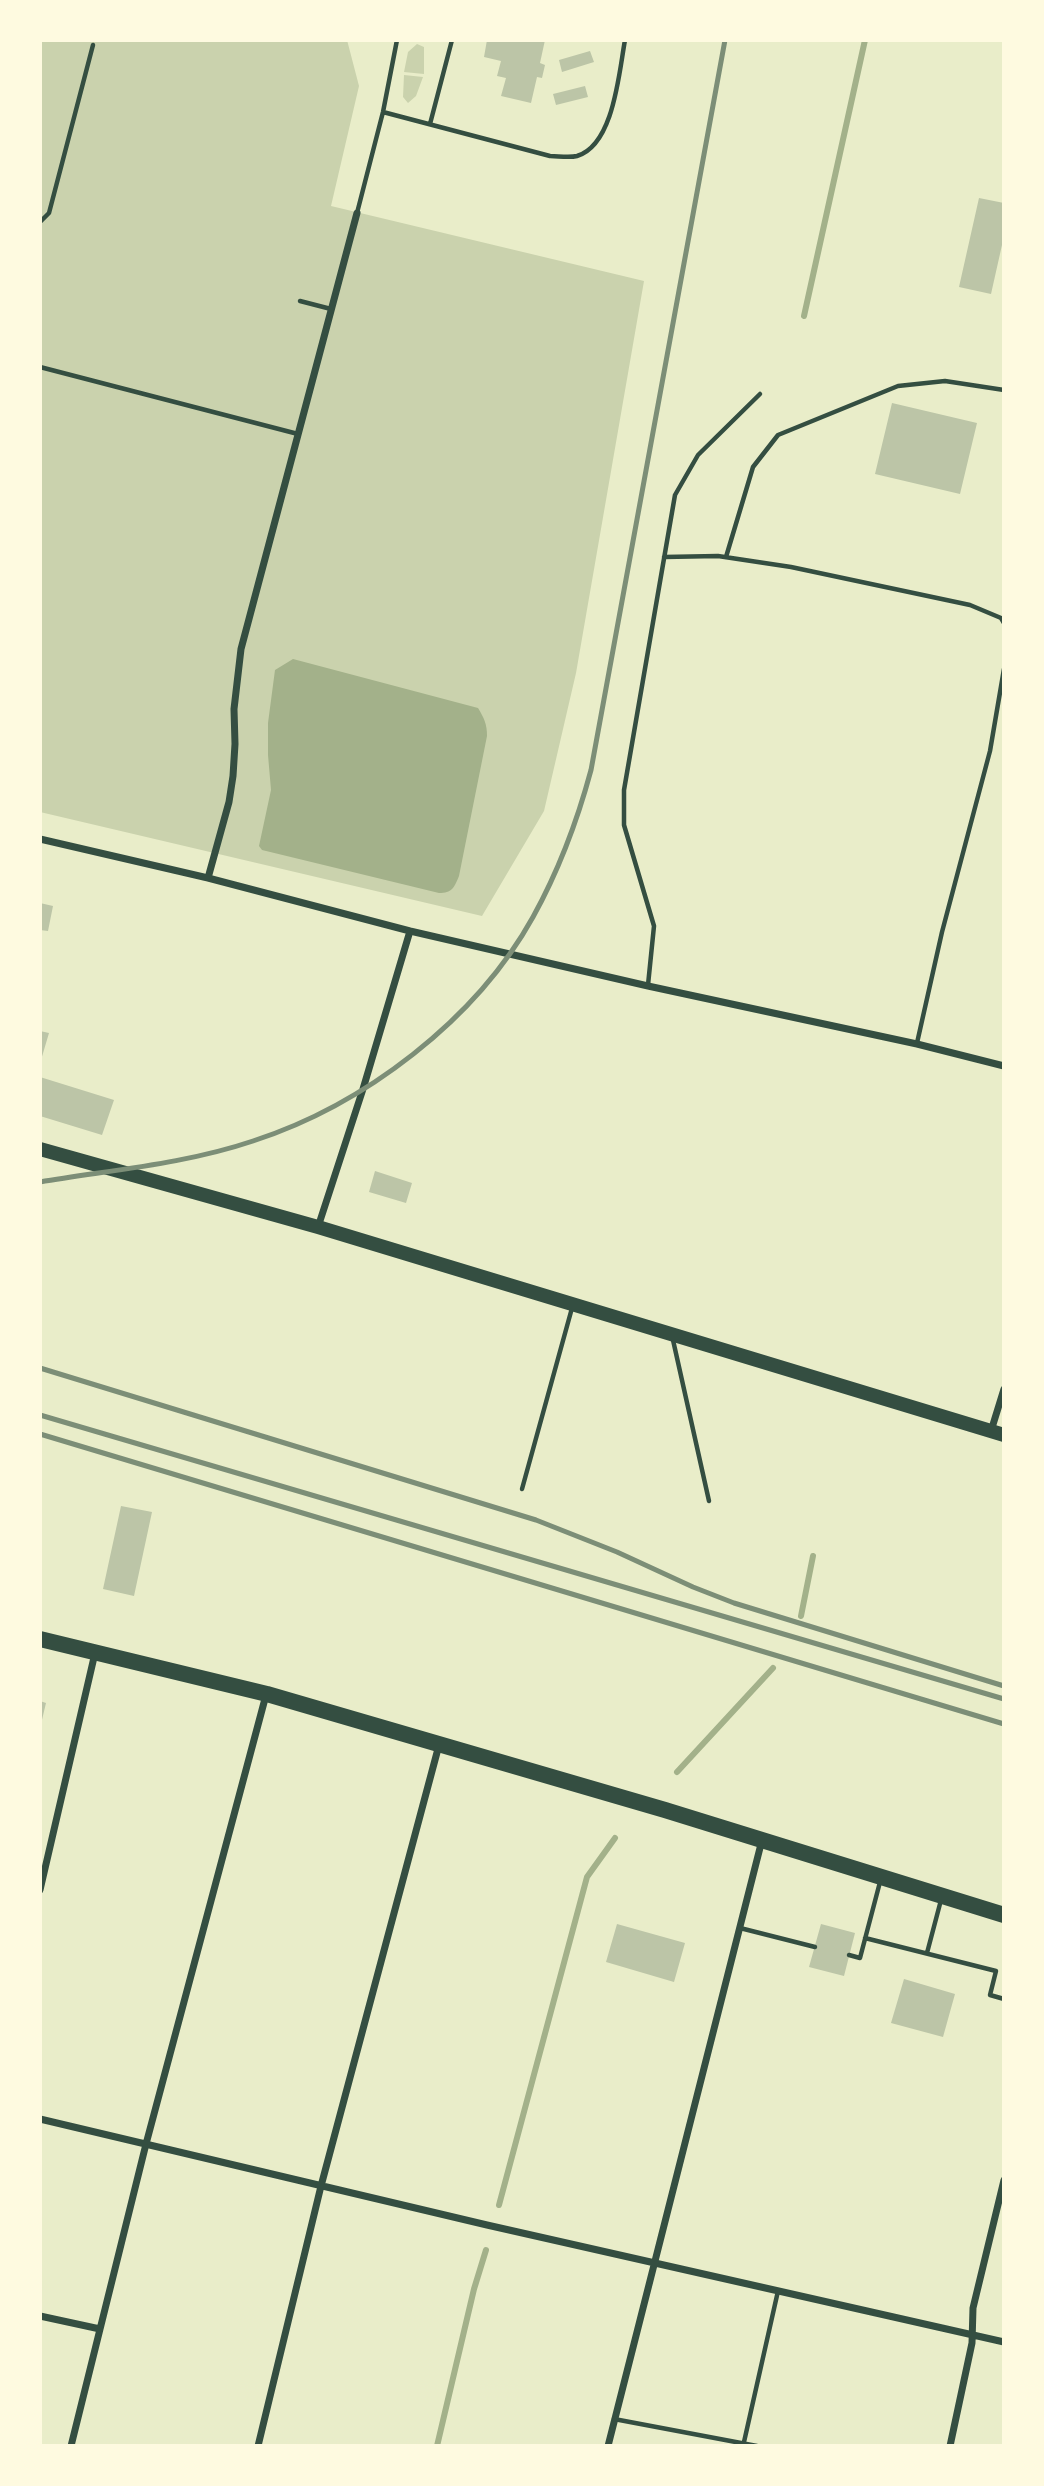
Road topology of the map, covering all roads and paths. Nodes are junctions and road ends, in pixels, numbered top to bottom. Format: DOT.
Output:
graph roads {
  1 [pos="397,40"];
  2 [pos="452,40"];
  3 [pos="625,40"];
  4 [pos="93,45"];
  5 [pos="383,112"];
  6 [pos="430,124"];
  7 [pos="357,213"];
  8 [pos="40,222"];
  9 [pos="300,301"];
  10 [pos="331,309"];
  11 [pos="40,367"];
  12 [pos="1004,390"];
  13 [pos="760,394"];
  14 [pos="298,434"];
  15 [pos="664,557"];
  16 [pos="726,557"];
  17 [pos="1003,618"];
  18 [pos="1004,669"];
  19 [pos="40,839"];
  20 [pos="208,878"];
  21 [pos="410,931"];
  22 [pos="648,986"];
  23 [pos="917,1044"];
  24 [pos="1004,1066"];
  25 [pos="40,1149"];
  26 [pos="318,1227"];
  27 [pos="573,1304"];
  28 [pos="673,1335"];
  29 [pos="1004,1389"];
  30 [pos="997,1433"];
  31 [pos="523,1489"];
  32 [pos="709,1501"];
  33 [pos="40,1640"];
  34 [pos="95,1653"];
  35 [pos="267,1694"];
  36 [pos="439,1745"];
  37 [pos="762,1840"];
  38 [pos="42,1874"];
  39 [pos="881,1877"];
  40 [pos="40,1890"];
  41 [pos="942,1896"];
  42 [pos="1004,1915"];
  43 [pos="740,1927"];
  44 [pos="865,1938"];
  45 [pos="815,1947"];
  46 [pos="927,1953"];
  47 [pos="849,1955"];
  48 [pos="1004,1998"];
  49 [pos="40,2119"];
  50 [pos="146,2144"];
  51 [pos="1003,2185"];
  52 [pos="321,2186"];
  53 [pos="655,2263"];
  54 [pos="778,2290"];
  55 [pos="40,2316"];
  56 [pos="100,2329"];
  57 [pos="972,2335"];
  58 [pos="1004,2342"];
  59 [pos="614,2419"];
  60 [pos="744,2442"];
  61 [pos="71,2446"];
  62 [pos="258,2446"];
  63 [pos="608,2446"];
  64 [pos="757,2446"];
  65 [pos="950,2446"];
  1 -- 5 [label="lane"];
  2 -- 6 [label="lane"];
  3 -- 6 [label="lane"];
  4 -- 8 [label="lane"];
  5 -- 6 [label="lane"];
  5 -- 7 [label="lane"];
  7 -- 10 [label="street"];
  9 -- 10 [label="lane"];
  10 -- 14 [label="street"];
  11 -- 14 [label="lane"];
  12 -- 16 [label="lane"];
  13 -- 15 [label="lane"];
  14 -- 20 [label="street"];
  15 -- 16 [label="lane"];
  15 -- 22 [label="lane"];
  16 -- 17 [label="lane"];
  18 -- 23 [label="lane"];
  19 -- 20 [label="street"];
  20 -- 21 [label="street"];
  21 -- 22 [label="street"];
  21 -- 26 [label="street"];
  22 -- 23 [label="street"];
  23 -- 24 [label="street"];
  25 -- 26 [label="main road"];
  26 -- 27 [label="main road"];
  27 -- 28 [label="main road"];
  27 -- 31 [label="lane"];
  28 -- 30 [label="main road"];
  28 -- 32 [label="lane"];
  29 -- 30 [label="street"];
  33 -- 34 [label="main road"];
  34 -- 35 [label="main road"];
  34 -- 38 [label="street"];
  35 -- 36 [label="main road"];
  35 -- 50 [label="street"];
  36 -- 37 [label="main road"];
  36 -- 52 [label="street"];
  37 -- 39 [label="main road"];
  37 -- 43 [label="street"];
  38 -- 40 [label="street"];
  39 -- 41 [label="main road"];
  39 -- 44 [label="lane"];
  41 -- 42 [label="main road"];
  41 -- 46 [label="lane"];
  43 -- 45 [label="lane"];
  43 -- 53 [label="street"];
  44 -- 46 [label="lane"];
  44 -- 47 [label="lane"];
  46 -- 48 [label="lane"];
  49 -- 50 [label="street"];
  50 -- 52 [label="street"];
  50 -- 56 [label="street"];
  51 -- 57 [label="street"];
  52 -- 53 [label="street"];
  52 -- 62 [label="street"];
  53 -- 54 [label="street"];
  53 -- 59 [label="street"];
  54 -- 57 [label="street"];
  54 -- 60 [label="lane"];
  55 -- 56 [label="street"];
  56 -- 61 [label="street"];
  57 -- 58 [label="street"];
  57 -- 65 [label="street"];
  59 -- 60 [label="lane"];
  59 -- 63 [label="street"];
  60 -- 64 [label="lane"];
}
